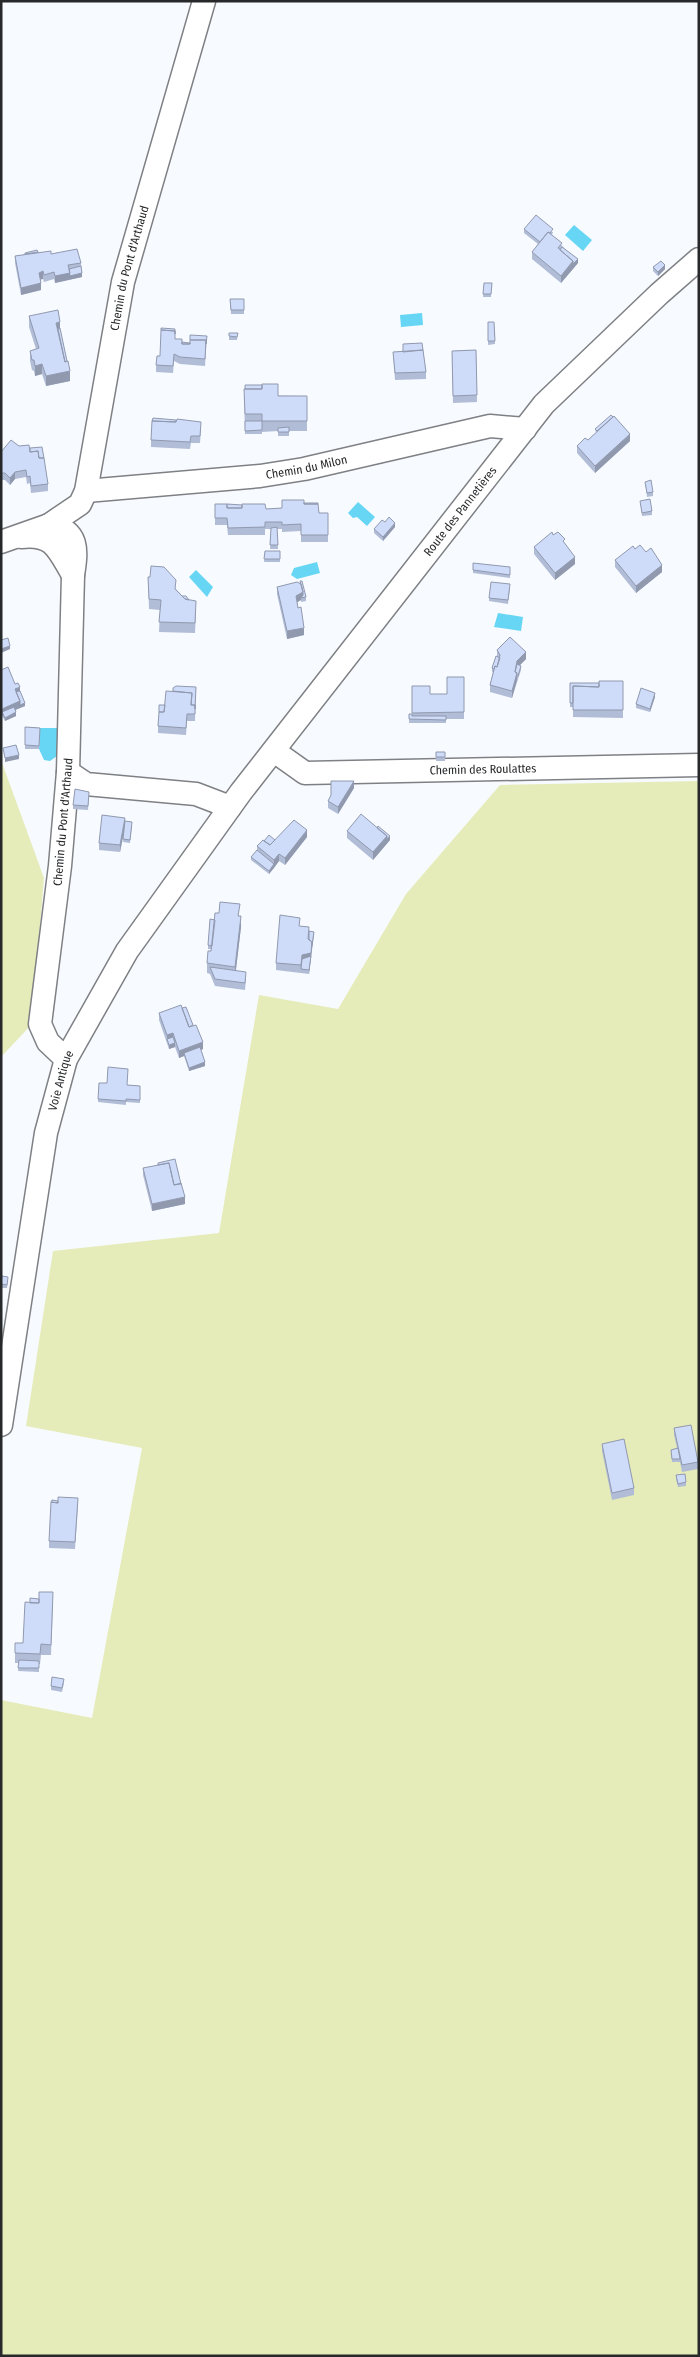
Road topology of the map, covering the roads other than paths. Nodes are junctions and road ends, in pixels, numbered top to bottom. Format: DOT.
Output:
graph roads {
  1 [pos="204,1"];
  2 [pos="699,259"];
  3 [pos="525,429"];
  4 [pos="83,498"];
  5 [pos="49,525"];
  6 [pos="7,540"];
  7 [pos="75,545"];
  8 [pos="73,575"];
  9 [pos="274,751"];
  10 [pos="699,765"];
  11 [pos="68,772"];
  12 [pos="246,786"];
  13 [pos="230,807"];
  14 [pos="66,1059"];
  15 [pos="1,1425"];
  1 -- 4 [label="street, Chemin du Pont d'Arthaud"];
  2 -- 3 [label="street, Route des Pannetières"];
  3 -- 4 [label="street, Chemin du Milon"];
  3 -- 9 [label="street, Route des Pannetières"];
  4 -- 5 [label="street"];
  4 -- 7 [label="street, Chemin du Pont d'Arthaud"];
  5 -- 6 [label="street"];
  5 -- 7 [label="street"];
  6 -- 8 [label="street"];
  7 -- 8 [label="street"];
  8 -- 11 [label="street, Chemin du Pont d'Arthaud"];
  9 -- 10 [label="street, Chemin des Roulattes"];
  9 -- 12 [label="street, Route des Pannetières"];
  11 -- 13 [label="street"];
  11 -- 14 [label="street, Chemin du Pont d'Arthaud"];
  12 -- 13 [label="street, Voie Antique"];
  13 -- 14 [label="street, Voie Antique"];
  14 -- 15 [label="street, Voie Antique"];
}
